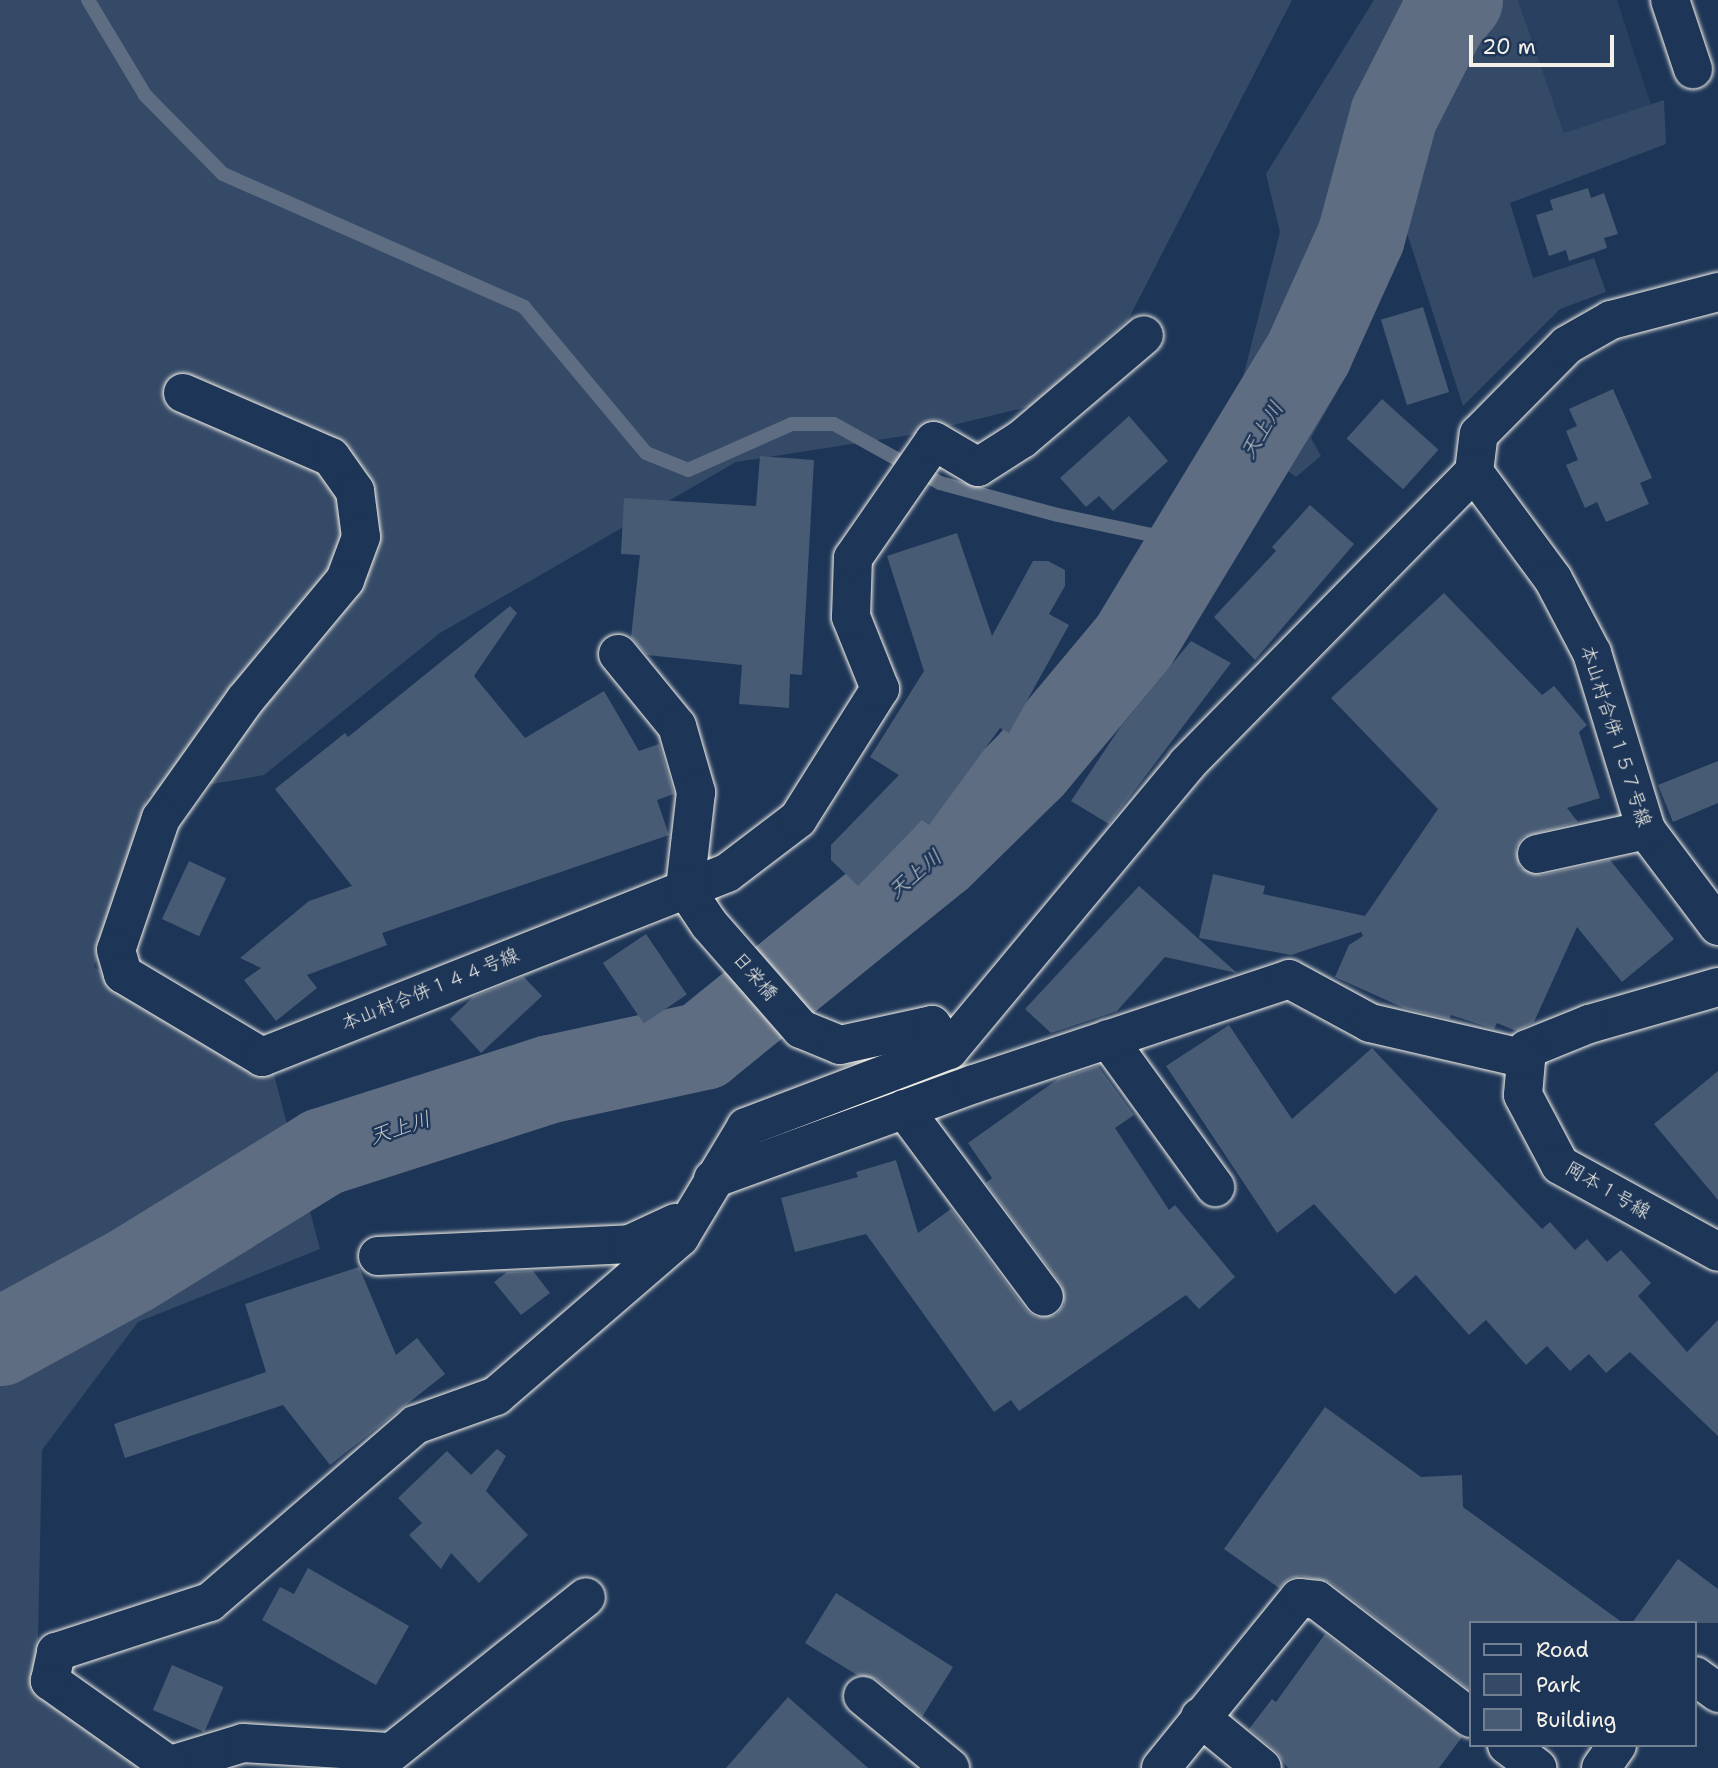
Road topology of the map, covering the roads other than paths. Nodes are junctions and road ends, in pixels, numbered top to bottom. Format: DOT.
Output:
graph roads {
  1 [pos="1670,0"];
  2 [pos="1693,69"];
  3 [pos="1718,292"];
  4 [pos="1144,335"];
  5 [pos="183,393"];
  6 [pos="1474,471"];
  7 [pos="618,654"];
  8 [pos="1646,830"];
  9 [pos="1537,854"];
  10 [pos="685,888"];
  11 [pos="1718,926"];
  12 [pos="1718,987"];
  13 [pos="1108,1039"];
  14 [pos="949,1050"];
  15 [pos="1526,1059"];
  16 [pos="904,1109"];
  17 [pos="713,1179"];
  18 [pos="1215,1187"];
  19 [pos="691,1216"];
  20 [pos="1718,1252"];
  21 [pos="378,1256"];
  22 [pos="1044,1297"];
  23 [pos="586,1597"];
  24 [pos="1697,1677"];
  25 [pos="1718,1693"];
  26 [pos="863,1696"];
  27 [pos="1200,1717"];
  28 [pos="1470,1717"];
  29 [pos="1510,1747"];
  30 [pos="1615,1747"];
  31 [pos="172,1766"];
  32 [pos="950,1768"];
  33 [pos="1161,1768"];
  34 [pos="1262,1768"];
  35 [pos="1536,1768"];
  36 [pos="1601,1768"];
  1 -- 2 [label="street"];
  3 -- 6 [label="street"];
  4 -- 10 [label="street, 本山村合併１４４号線"];
  5 -- 10 [label="street, 本山村合併１４４号線"];
  6 -- 8 [label="street, 本山村合併１５７号線"];
  6 -- 14 [label="street"];
  7 -- 10 [label="street"];
  8 -- 9 [label="street"];
  8 -- 11 [label="street, 本山村合併１５７号線"];
  10 -- 14 [label="street, 日栄橋"];
  12 -- 15 [label="street"];
  13 -- 15 [label="street"];
  13 -- 16 [label="street"];
  13 -- 18 [label="street"];
  14 -- 17 [label="street"];
  15 -- 20 [label="street, 岡本１号線"];
  16 -- 17 [label="street"];
  16 -- 22 [label="street"];
  17 -- 19 [label="street"];
  19 -- 21 [label="street"];
  19 -- 31 [label="street"];
  23 -- 31 [label="street"];
  24 -- 25 [label="street"];
  26 -- 32 [label="street"];
  27 -- 28 [label="street"];
  27 -- 33 [label="street"];
  27 -- 34 [label="street"];
  29 -- 35 [label="street"];
  30 -- 36 [label="street"];
}
